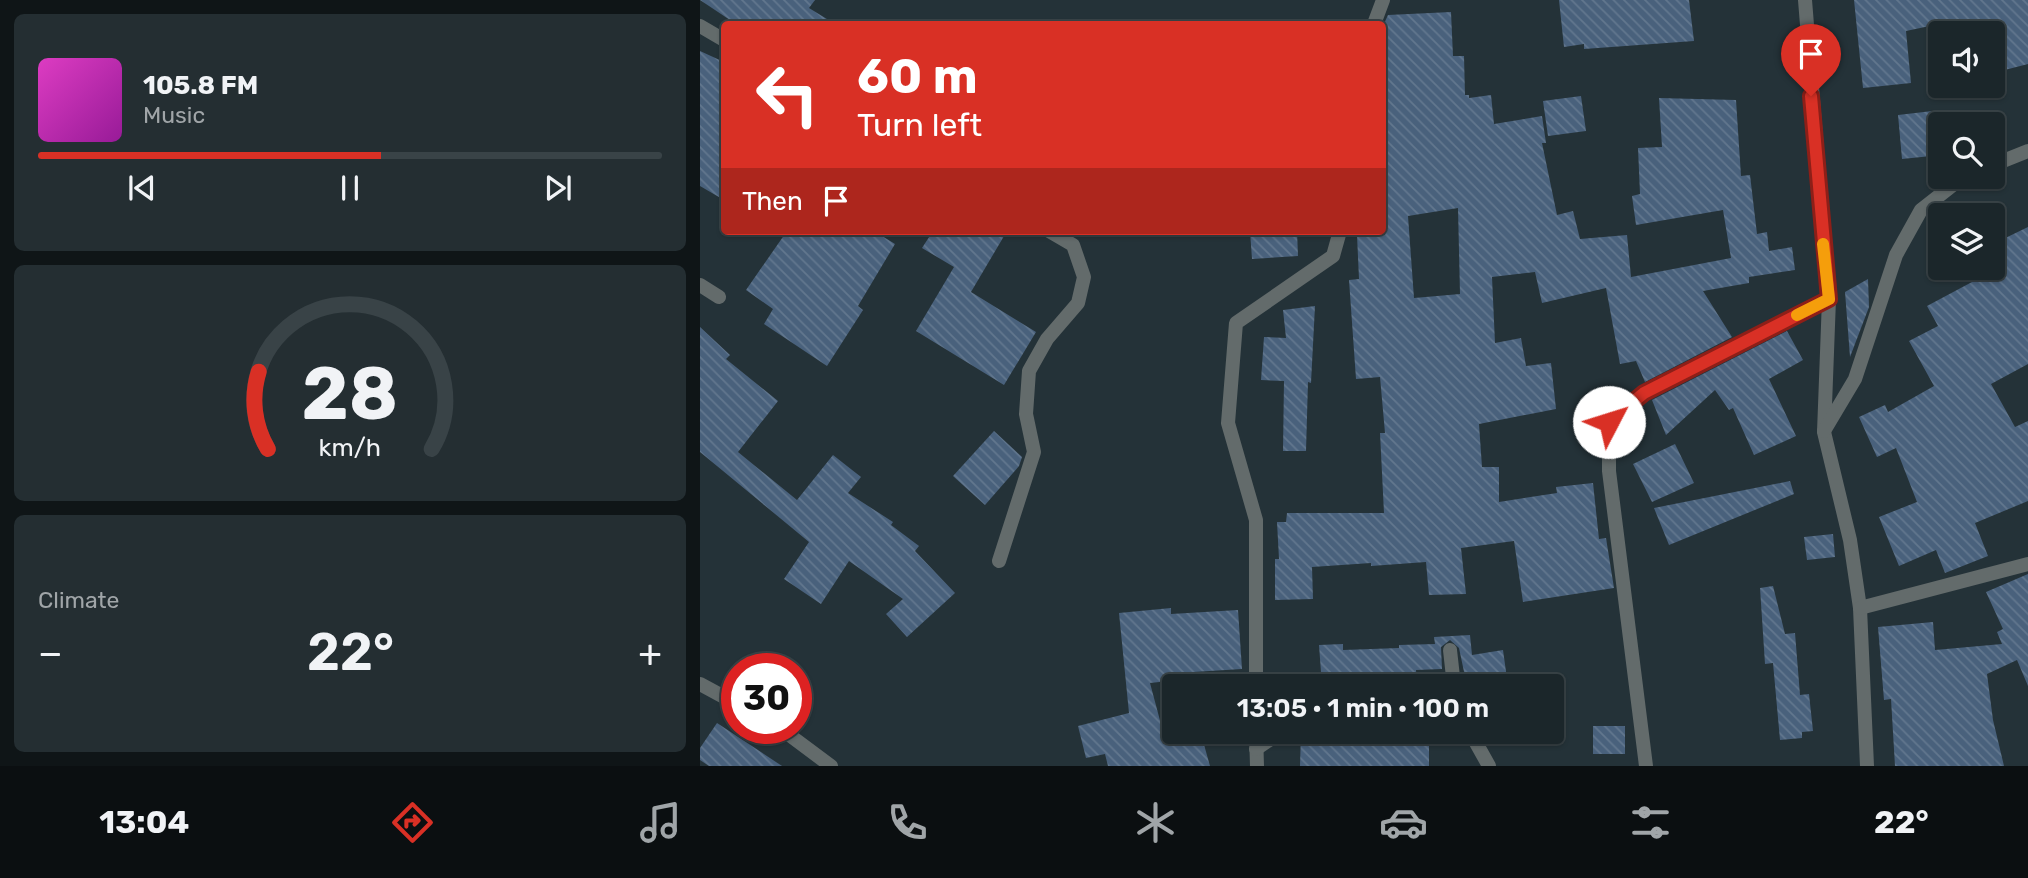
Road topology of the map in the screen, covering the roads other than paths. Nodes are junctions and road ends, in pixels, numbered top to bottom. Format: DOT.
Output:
graph roads {
  1 [pos="1383,0"];
  2 [pos="1805,0"];
  3 [pos="1375,21"];
  4 [pos="700,26"];
  5 [pos="721,38"];
  6 [pos="2028,151"];
  7 [pos="2005,160"];
  8 [pos="1948,189"];
  9 [pos="1056,235"];
  10 [pos="1339,235"];
  11 [pos="700,285"];
  12 [pos="719,297"];
  13 [pos="1829,299"];
  14 [pos="1824,432"];
  15 [pos="999,561"];
  16 [pos="2028,564"];
  17 [pos="1860,608"];
  18 [pos="1450,650"];
  19 [pos="1256,674"];
  20 [pos="1453,674"];
  21 [pos="700,684"];
  22 [pos="721,695"];
  23 [pos="801,744"];
  24 [pos="1256,744"];
  25 [pos="1263,744"];
  26 [pos="1477,744"];
  27 [pos="1256,749"];
  28 [pos="831,766"];
  29 [pos="1257,766"];
  30 [pos="1489,766"];
  31 [pos="1646,766"];
  32 [pos="1867,766"];
  1 -- 3 [label="street"];
  2 -- 13 [label="street"];
  4 -- 5 [label="street"];
  6 -- 7 [label="street"];
  8 -- 14 [label="street"];
  9 -- 15 [label="street"];
  10 -- 19 [label="street"];
  11 -- 12 [label="street"];
  13 -- 14 [label="street"];
  13 -- 31 [label="street"];
  14 -- 17 [label="street"];
  16 -- 17 [label="street"];
  17 -- 32 [label="street"];
  18 -- 20 [label="street"];
  21 -- 22 [label="street"];
  23 -- 28 [label="street"];
  24 -- 27 [label="street"];
  25 -- 27 [label="street"];
  26 -- 30 [label="street"];
  27 -- 29 [label="street"];
}
